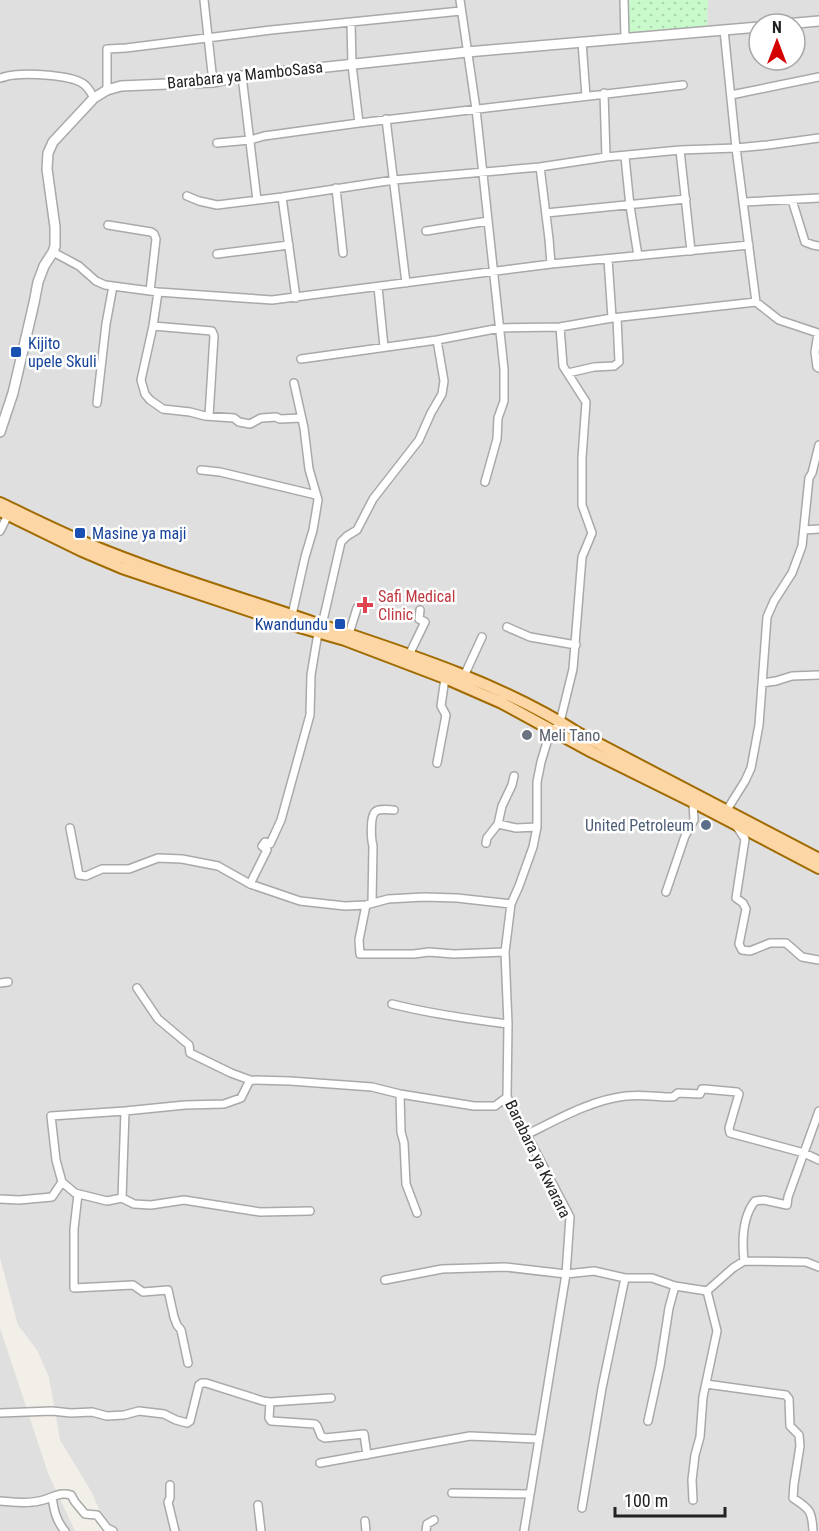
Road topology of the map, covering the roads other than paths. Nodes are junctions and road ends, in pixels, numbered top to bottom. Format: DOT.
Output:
graph roads {
  1 [pos="204,0"];
  2 [pos="460,0"];
  3 [pos="624,0"];
  4 [pos="461,12"];
  5 [pos="351,22"];
  6 [pos="747,28"];
  7 [pos="724,30"];
  8 [pos="207,38"];
  9 [pos="626,38"];
  10 [pos="582,42"];
  11 [pos="467,52"];
  12 [pos="352,65"];
  13 [pos="242,76"];
  14 [pos="819,77"];
  15 [pos="0,78"];
  16 [pos="213,82"];
  17 [pos="683,85"];
  18 [pos="107,90"];
  19 [pos="604,93"];
  20 [pos="731,95"];
  21 [pos="586,96"];
  22 [pos="94,98"];
  23 [pos="476,109"];
  24 [pos="386,119"];
  25 [pos="358,123"];
  26 [pos="819,138"];
  27 [pos="250,140"];
  28 [pos="217,143"];
  29 [pos="736,148"];
  30 [pos="680,150"];
  31 [pos="625,157"];
  32 [pos="606,158"];
  33 [pos="540,167"];
  34 [pos="482,172"];
  35 [pos="394,180"];
  36 [pos="336,189"];
  37 [pos="187,196"];
  38 [pos="282,196"];
  39 [pos="819,198"];
  40 [pos="686,199"];
  41 [pos="257,200"];
  42 [pos="792,200"];
  43 [pos="744,202"];
  44 [pos="630,206"];
  45 [pos="546,213"];
  46 [pos="488,221"];
  47 [pos="108,225"];
  48 [pos="426,231"];
  49 [pos="289,244"];
  50 [pos="749,245"];
  51 [pos="819,246"];
  52 [pos="692,251"];
  53 [pos="53,252"];
  54 [pos="343,253"];
  55 [pos="217,254"];
  56 [pos="638,256"];
  57 [pos="608,259"];
  58 [pos="551,264"];
  59 [pos="493,273"];
  60 [pos="406,283"];
  61 [pos="113,286"];
  62 [pos="378,287"];
  63 [pos="154,291"];
  64 [pos="296,298"];
  65 [pos="756,302"];
  66 [pos="614,318"];
  67 [pos="153,326"];
  68 [pos="560,327"];
  69 [pos="500,328"];
  70 [pos="437,340"];
  71 [pos="384,347"];
  72 [pos="301,359"];
  73 [pos="819,368"];
  74 [pos="568,373"];
  75 [pos="294,383"];
  76 [pos="97,403"];
  77 [pos="209,416"];
  78 [pos="302,418"];
  79 [pos="0,432"];
  80 [pos="819,445"];
  81 [pos="201,470"];
  82 [pos="485,482"];
  83 [pos="316,495"];
  84 [pos="0,502"];
  85 [pos="4,513"];
  86 [pos="819,529"];
  87 [pos="804,530"];
  88 [pos="0,531"];
  89 [pos="357,608"];
  90 [pos="420,610"];
  91 [pos="292,615"];
  92 [pos="507,627"];
  93 [pos="320,629"];
  94 [pos="350,634"];
  95 [pos="482,637"];
  96 [pos="576,645"];
  97 [pos="409,655"];
  98 [pos="819,675"];
  99 [pos="464,676"];
  100 [pos="445,678"];
  101 [pos="762,683"];
  102 [pos="485,690"];
  103 [pos="560,722"];
  104 [pos="553,732"];
  105 [pos="437,763"];
  106 [pos="514,776"];
  107 [pos="693,802"];
  108 [pos="394,810"];
  109 [pos="724,814"];
  110 [pos="498,824"];
  111 [pos="735,825"];
  112 [pos="537,827"];
  113 [pos="70,828"];
  114 [pos="486,843"];
  115 [pos="819,859"];
  116 [pos="819,868"];
  117 [pos="250,884"];
  118 [pos="666,892"];
  119 [pos="369,904"];
  120 [pos="511,904"];
  121 [pos="506,952"];
  122 [pos="819,960"];
  123 [pos="137,988"];
  124 [pos="392,1004"];
  125 [pos="508,1024"];
  126 [pos="250,1080"];
  127 [pos="400,1094"];
  128 [pos="507,1097"];
  129 [pos="125,1111"];
  130 [pos="819,1111"];
  131 [pos="526,1135"];
  132 [pos="804,1153"];
  133 [pos="819,1160"];
  134 [pos="62,1182"];
  135 [pos="78,1194"];
  136 [pos="122,1198"];
  137 [pos="0,1199"];
  138 [pos="310,1211"];
  139 [pos="417,1213"];
  140 [pos="744,1262"];
  141 [pos="819,1267"];
  142 [pos="566,1274"];
  143 [pos="625,1278"];
  144 [pos="385,1280"];
  145 [pos="675,1286"];
  146 [pos="706,1291"];
  147 [pos="188,1363"];
  148 [pos="706,1384"];
  149 [pos="331,1398"];
  150 [pos="270,1402"];
  151 [pos="0,1413"];
  152 [pos="648,1421"];
  153 [pos="538,1439"];
  154 [pos="367,1455"];
  155 [pos="320,1462"];
  156 [pos="170,1485"];
  157 [pos="452,1493"];
  158 [pos="530,1494"];
  159 [pos="52,1497"];
  160 [pos="693,1500"];
  161 [pos="0,1501"];
  162 [pos="258,1504"];
  163 [pos="582,1508"];
  164 [pos="434,1520"];
  165 [pos="365,1521"];
  166 [pos="65,1531"];
  167 [pos="113,1531"];
  168 [pos="175,1531"];
  169 [pos="261,1531"];
  170 [pos="366,1531"];
  171 [pos="426,1531"];
  172 [pos="524,1531"];
  173 [pos="813,1531"];
  1 -- 8 [label="street"];
  2 -- 4 [label="street"];
  3 -- 9 [label="street"];
  4 -- 5 [label="street"];
  4 -- 11 [label="street"];
  5 -- 8 [label="street"];
  5 -- 12 [label="street"];
  6 -- 7 [label="street, Barabara ya MamboSasa"];
  7 -- 9 [label="street, Barabara ya MamboSasa"];
  7 -- 20 [label="street"];
  8 -- 16 [label="street"];
  8 -- 18 [label="street"];
  9 -- 10 [label="street, Barabara ya MamboSasa"];
  10 -- 11 [label="street, Barabara ya MamboSasa"];
  10 -- 21 [label="street"];
  11 -- 12 [label="street, Barabara ya MamboSasa"];
  11 -- 23 [label="street"];
  12 -- 13 [label="street, Barabara ya MamboSasa"];
  12 -- 25 [label="street"];
  13 -- 16 [label="street, Barabara ya MamboSasa"];
  13 -- 27 [label="street"];
  14 -- 20 [label="street"];
  15 -- 22 [label="street"];
  16 -- 18 [label="street, Barabara ya MamboSasa"];
  17 -- 19 [label="street"];
  18 -- 22 [label="street, Barabara ya MamboSasa"];
  19 -- 21 [label="street"];
  19 -- 32 [label="street"];
  20 -- 29 [label="street"];
  21 -- 23 [label="street"];
  22 -- 53 [label="street, Barabara ya MamboSasa"];
  23 -- 24 [label="street"];
  23 -- 34 [label="street"];
  24 -- 25 [label="street"];
  24 -- 35 [label="street"];
  25 -- 27 [label="street"];
  26 -- 29 [label="street"];
  27 -- 28 [label="street"];
  27 -- 41 [label="street"];
  29 -- 30 [label="street"];
  29 -- 43 [label="street"];
  30 -- 31 [label="street"];
  30 -- 40 [label="street"];
  31 -- 32 [label="street"];
  31 -- 44 [label="street"];
  32 -- 33 [label="street"];
  33 -- 34 [label="street"];
  33 -- 45 [label="street"];
  34 -- 35 [label="street"];
  34 -- 46 [label="street"];
  35 -- 36 [label="street"];
  35 -- 60 [label="street"];
  36 -- 38 [label="street"];
  36 -- 54 [label="street"];
  37 -- 41 [label="street"];
  38 -- 41 [label="street"];
  38 -- 49 [label="street"];
  39 -- 42 [label="street"];
  40 -- 44 [label="street"];
  40 -- 52 [label="street"];
  42 -- 43 [label="street"];
  42 -- 51 [label="street"];
  43 -- 50 [label="street"];
  44 -- 45 [label="street"];
  44 -- 56 [label="street"];
  45 -- 58 [label="street"];
  46 -- 48 [label="street"];
  46 -- 59 [label="street"];
  47 -- 63 [label="street"];
  49 -- 55 [label="street"];
  49 -- 64 [label="street"];
  50 -- 52 [label="street"];
  50 -- 65 [label="street"];
  52 -- 56 [label="street"];
  53 -- 61 [label="street"];
  53 -- 79 [label="street, Barabara ya MamboSasa"];
  56 -- 57 [label="street"];
  57 -- 58 [label="street"];
  57 -- 66 [label="street"];
  58 -- 59 [label="street"];
  59 -- 60 [label="street"];
  59 -- 69 [label="street"];
  60 -- 62 [label="street"];
  61 -- 63 [label="street"];
  61 -- 76 [label="street"];
  62 -- 64 [label="street"];
  62 -- 71 [label="street"];
  63 -- 64 [label="street"];
  63 -- 67 [label="street"];
  65 -- 66 [label="street"];
  65 -- 73 [label="street"];
  66 -- 68 [label="street"];
  66 -- 74 [label="street"];
  67 -- 77 [label="street"];
  67 -- 77 [label="street"];
  68 -- 69 [label="street"];
  68 -- 74 [label="street"];
  69 -- 70 [label="street"];
  69 -- 82 [label="street"];
  70 -- 71 [label="street"];
  70 -- 93 [label="street"];
  71 -- 72 [label="street"];
  74 -- 96 [label="street"];
  75 -- 78 [label="street"];
  77 -- 78 [label="street"];
  78 -- 83 [label="street"];
  80 -- 87 [label="street"];
  81 -- 83 [label="street"];
  83 -- 91 [label="street"];
  84 -- 91 [label="main road"];
  85 -- 88 [label="street"];
  85 -- 93 [label="main road"];
  86 -- 87 [label="street"];
  87 -- 101 [label="street"];
  89 -- 94 [label="street"];
  90 -- 97 [label="street"];
  91 -- 93 [label="main road"];
  92 -- 96 [label="street"];
  93 -- 94 [label="main road"];
  93 -- 100 [label="main road"];
  93 -- 117 [label="street"];
  94 -- 97 [label="main road"];
  95 -- 99 [label="street"];
  96 -- 103 [label="street"];
  97 -- 99 [label="main road"];
  98 -- 101 [label="street"];
  99 -- 102 [label="main road"];
  100 -- 102 [label="main road"];
  100 -- 105 [label="street"];
  101 -- 109 [label="street"];
  102 -- 103 [label="main road"];
  102 -- 104 [label="main road"];
  103 -- 104 [label="street, Barabara ya Kwarara"];
  103 -- 109 [label="main road"];
  104 -- 107 [label="main road"];
  104 -- 112 [label="street, Barabara ya Kwarara"];
  106 -- 110 [label="street"];
  107 -- 109 [label="main road"];
  107 -- 118 [label="street"];
  108 -- 119 [label="street"];
  109 -- 111 [label="main road"];
  109 -- 115 [label="main road"];
  110 -- 112 [label="street"];
  110 -- 114 [label="street"];
  111 -- 116 [label="main road"];
  111 -- 122 [label="street"];
  112 -- 120 [label="street, Barabara ya Kwarara"];
  113 -- 117 [label="street"];
  117 -- 119 [label="street"];
  119 -- 120 [label="street"];
  119 -- 121 [label="street"];
  120 -- 121 [label="street, Barabara ya Kwarara"];
  121 -- 125 [label="street, Barabara ya Kwarara"];
  123 -- 126 [label="street"];
  124 -- 125 [label="street"];
  125 -- 128 [label="street, Barabara ya Kwarara"];
  126 -- 127 [label="street"];
  126 -- 129 [label="street"];
  127 -- 128 [label="street"];
  127 -- 139 [label="street"];
  128 -- 131 [label="street, Barabara ya Kwarara"];
  129 -- 134 [label="street"];
  129 -- 136 [label="street"];
  130 -- 132 [label="street"];
  131 -- 132 [label="street"];
  131 -- 142 [label="street, Barabara ya Kwarara"];
  132 -- 133 [label="street"];
  132 -- 140 [label="street"];
  134 -- 135 [label="street"];
  134 -- 137 [label="street"];
  135 -- 136 [label="street"];
  135 -- 147 [label="street"];
  136 -- 138 [label="street"];
  140 -- 141 [label="street"];
  140 -- 146 [label="street"];
  142 -- 143 [label="street"];
  142 -- 144 [label="street"];
  142 -- 153 [label="street, Barabara ya Kwarara"];
  143 -- 145 [label="street"];
  143 -- 163 [label="street"];
  145 -- 146 [label="street"];
  145 -- 152 [label="street"];
  146 -- 148 [label="street"];
  148 -- 160 [label="street"];
  148 -- 173 [label="street"];
  149 -- 150 [label="street"];
  150 -- 151 [label="street"];
  150 -- 154 [label="street"];
  153 -- 154 [label="street"];
  153 -- 158 [label="street, Barabara ya Kwarara"];
  154 -- 155 [label="street"];
  156 -- 168 [label="street"];
  157 -- 158 [label="street"];
  158 -- 172 [label="street, Barabara ya Kwarara"];
  159 -- 161 [label="street"];
  159 -- 166 [label="street"];
  159 -- 167 [label="street"];
  162 -- 169 [label="street"];
  164 -- 171 [label="street"];
  165 -- 170 [label="street"];
}
